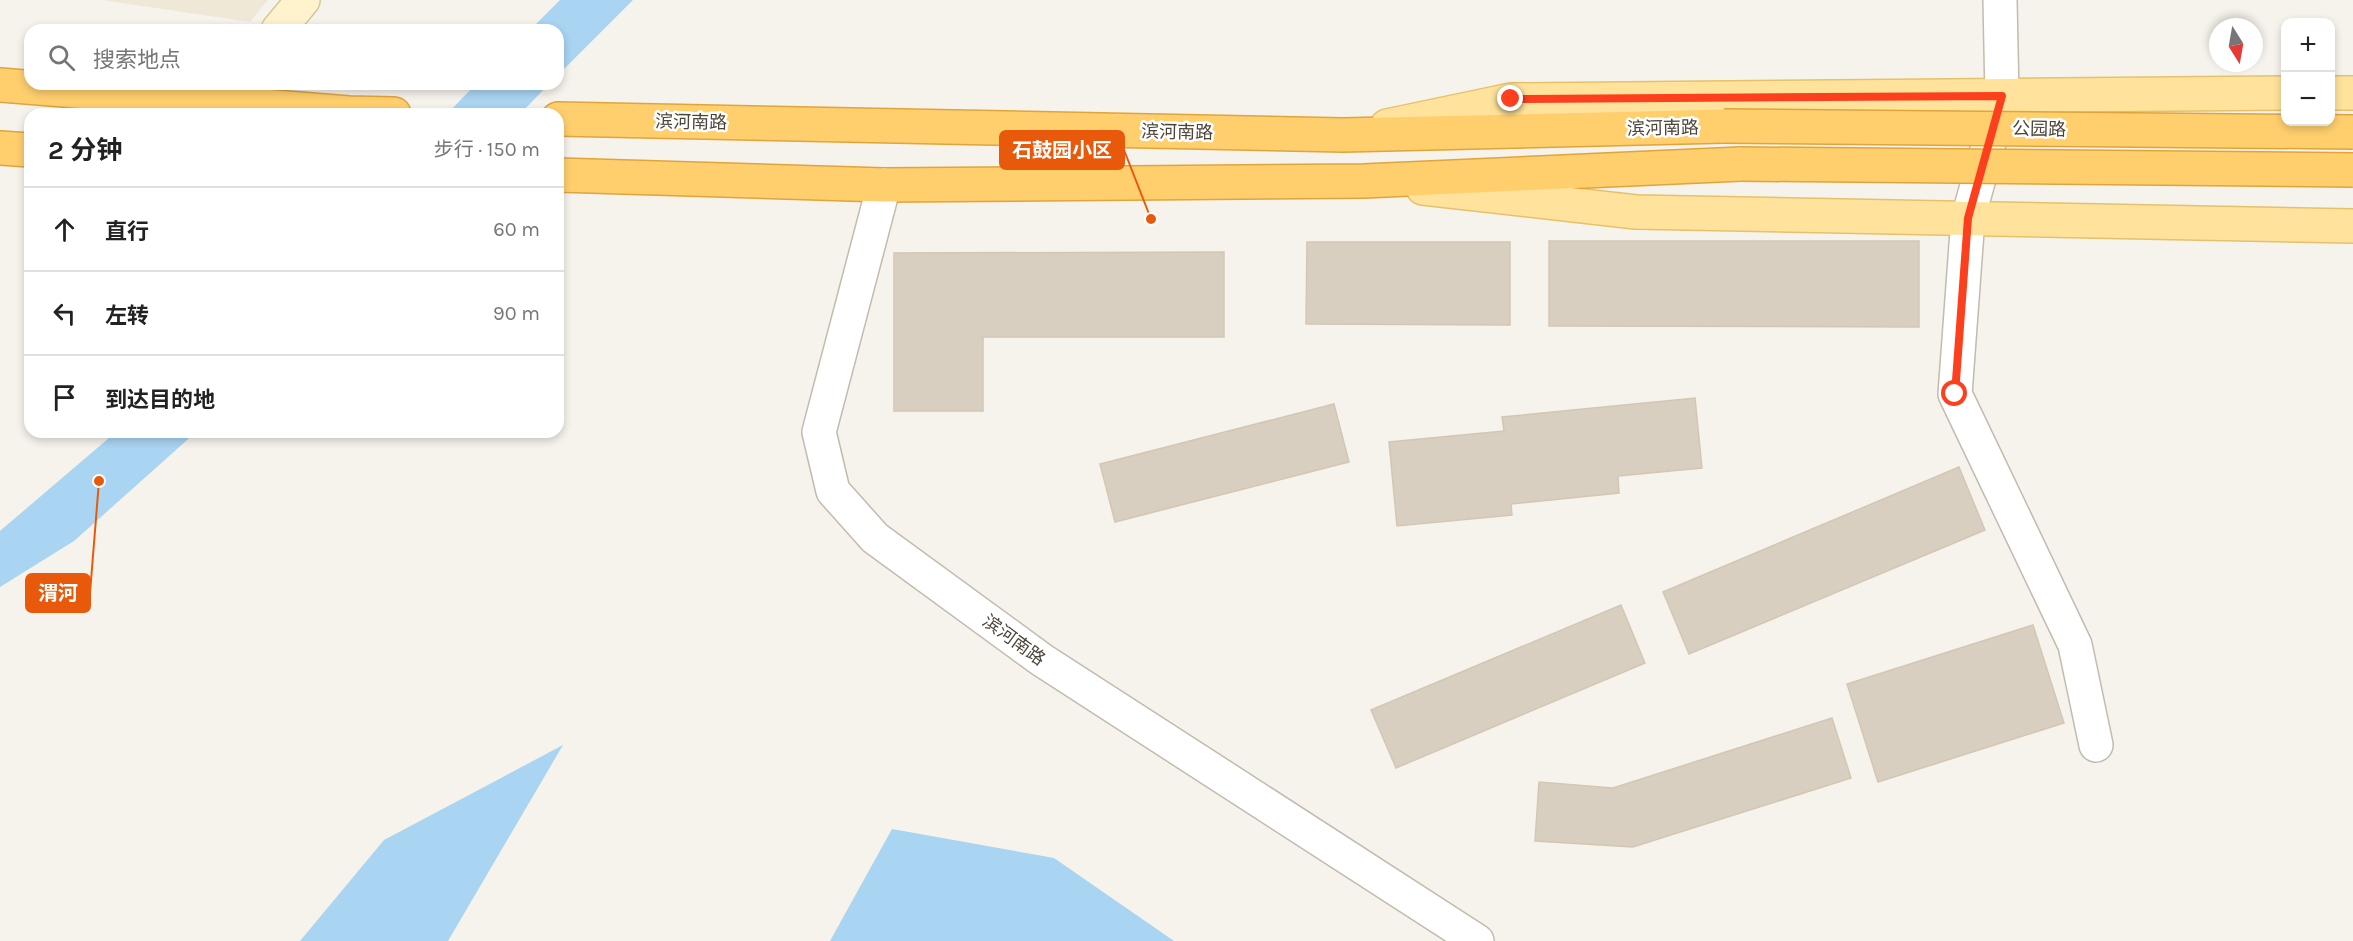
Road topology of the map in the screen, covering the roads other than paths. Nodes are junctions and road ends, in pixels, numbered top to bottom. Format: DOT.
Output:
graph roads {
  1 [pos="303,0"];
  2 [pos="2000,0"];
  3 [pos="283,24"];
  4 [pos="0,86"];
  5 [pos="24,87"];
  6 [pos="65,90"];
  7 [pos="2281,93"];
  8 [pos="2335,93"];
  9 [pos="2353,93"];
  10 [pos="2002,96"];
  11 [pos="228,100"];
  12 [pos="302,108"];
  13 [pos="564,119"];
  14 [pos="1724,126"];
  15 [pos="2353,132"];
  16 [pos="1343,135"];
  17 [pos="0,148"];
  18 [pos="24,150"];
  19 [pos="2353,170"];
  20 [pos="564,175"];
  21 [pos="1364,181"];
  22 [pos="884,185"];
  23 [pos="1968,218"];
  24 [pos="2353,226"];
  25 [pos="2096,745"];
  26 [pos="1477,941"];
  1 -- 3 [label="main road"];
  2 -- 10 [label="street"];
  4 -- 5 [label="highway"];
  6 -- 11 [label="highway"];
  7 -- 10 [label="main road"];
  8 -- 9 [label="main road"];
  10 -- 16 [label="main road"];
  10 -- 23 [label="street"];
  11 -- 12 [label="highway"];
  13 -- 16 [label="highway, 滨河南路"];
  14 -- 15 [label="highway, 公园路, bridge"];
  14 -- 16 [label="highway, 滨河南路"];
  17 -- 18 [label="highway"];
  19 -- 21 [label="highway, 公园路, bridge"];
  20 -- 22 [label="highway"];
  21 -- 22 [label="highway"];
  21 -- 23 [label="main road"];
  22 -- 26 [label="street, 滨河南路"];
  23 -- 24 [label="main road"];
  23 -- 25 [label="street"];
}
